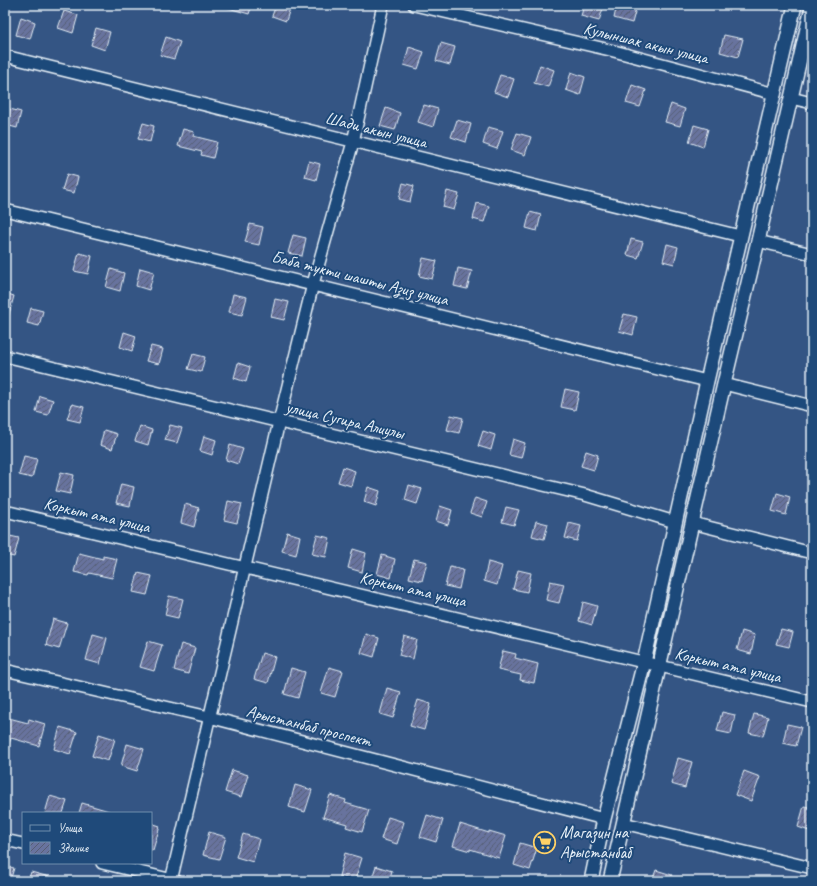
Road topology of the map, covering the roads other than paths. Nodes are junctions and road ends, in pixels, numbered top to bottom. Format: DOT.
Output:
graph roads {
  1 [pos="383,5"];
  2 [pos="414,5"];
  3 [pos="795,5"];
  4 [pos="812,7"];
  5 [pos="5,56"];
  6 [pos="775,94"];
  7 [pos="791,98"];
  8 [pos="812,103"];
  9 [pos="353,142"];
  10 [pos="5,210"];
  11 [pos="740,236"];
  12 [pos="758,241"];
  13 [pos="812,254"];
  14 [pos="313,284"];
  15 [pos="5,356"];
  16 [pos="707,380"];
  17 [pos="724,384"];
  18 [pos="812,406"];
  19 [pos="279,422"];
  20 [pos="5,511"];
  21 [pos="675,522"];
  22 [pos="692,523"];
  23 [pos="812,553"];
  24 [pos="244,567"];
  25 [pos="644,662"];
  26 [pos="660,666"];
  27 [pos="5,670"];
  28 [pos="812,702"];
  29 [pos="209,717"];
  30 [pos="604,819"];
  31 [pos="623,823"];
  32 [pos="5,840"];
  33 [pos="22,844"];
  34 [pos="106,864"];
  35 [pos="812,868"];
  36 [pos="173,881"];
  37 [pos="590,881"];
  38 [pos="610,881"];
  1 -- 9 [label="street"];
  2 -- 6 [label="street, Кулыншак акын улица"];
  3 -- 6 [label="street"];
  4 -- 7 [label="street"];
  5 -- 9 [label="street, Шади акын улица"];
  6 -- 11 [label="street"];
  7 -- 8 [label="street"];
  7 -- 12 [label="street"];
  9 -- 11 [label="street, Шади акын улица"];
  9 -- 14 [label="street"];
  10 -- 14 [label="street, Баба тукти шашты Азиз улица"];
  11 -- 16 [label="street"];
  12 -- 13 [label="street"];
  12 -- 17 [label="street"];
  14 -- 16 [label="street, Баба тукти шашты Азиз улица"];
  14 -- 19 [label="street"];
  15 -- 19 [label="street, улица Сугира Алиулы"];
  16 -- 21 [label="street"];
  17 -- 18 [label="street"];
  17 -- 22 [label="street"];
  19 -- 21 [label="street, улица Сугира Алиулы"];
  19 -- 24 [label="street"];
  20 -- 24 [label="street, Коркыт ата улица"];
  21 -- 25 [label="street"];
  22 -- 23 [label="street"];
  22 -- 26 [label="street"];
  24 -- 25 [label="street, Коркыт ата улица"];
  24 -- 29 [label="street"];
  25 -- 26 [label="street, Коркыт ата улица"];
  25 -- 30 [label="street"];
  26 -- 28 [label="street, Коркыт ата улица"];
  26 -- 31 [label="street"];
  27 -- 29 [label="street, Арыстанбаб проспект"];
  29 -- 30 [label="street, Арыстанбаб проспект"];
  29 -- 36 [label="street"];
  30 -- 37 [label="street"];
  31 -- 35 [label="street"];
  31 -- 38 [label="street"];
  32 -- 33 [label="street"];
  34 -- 36 [label="street"];
}
